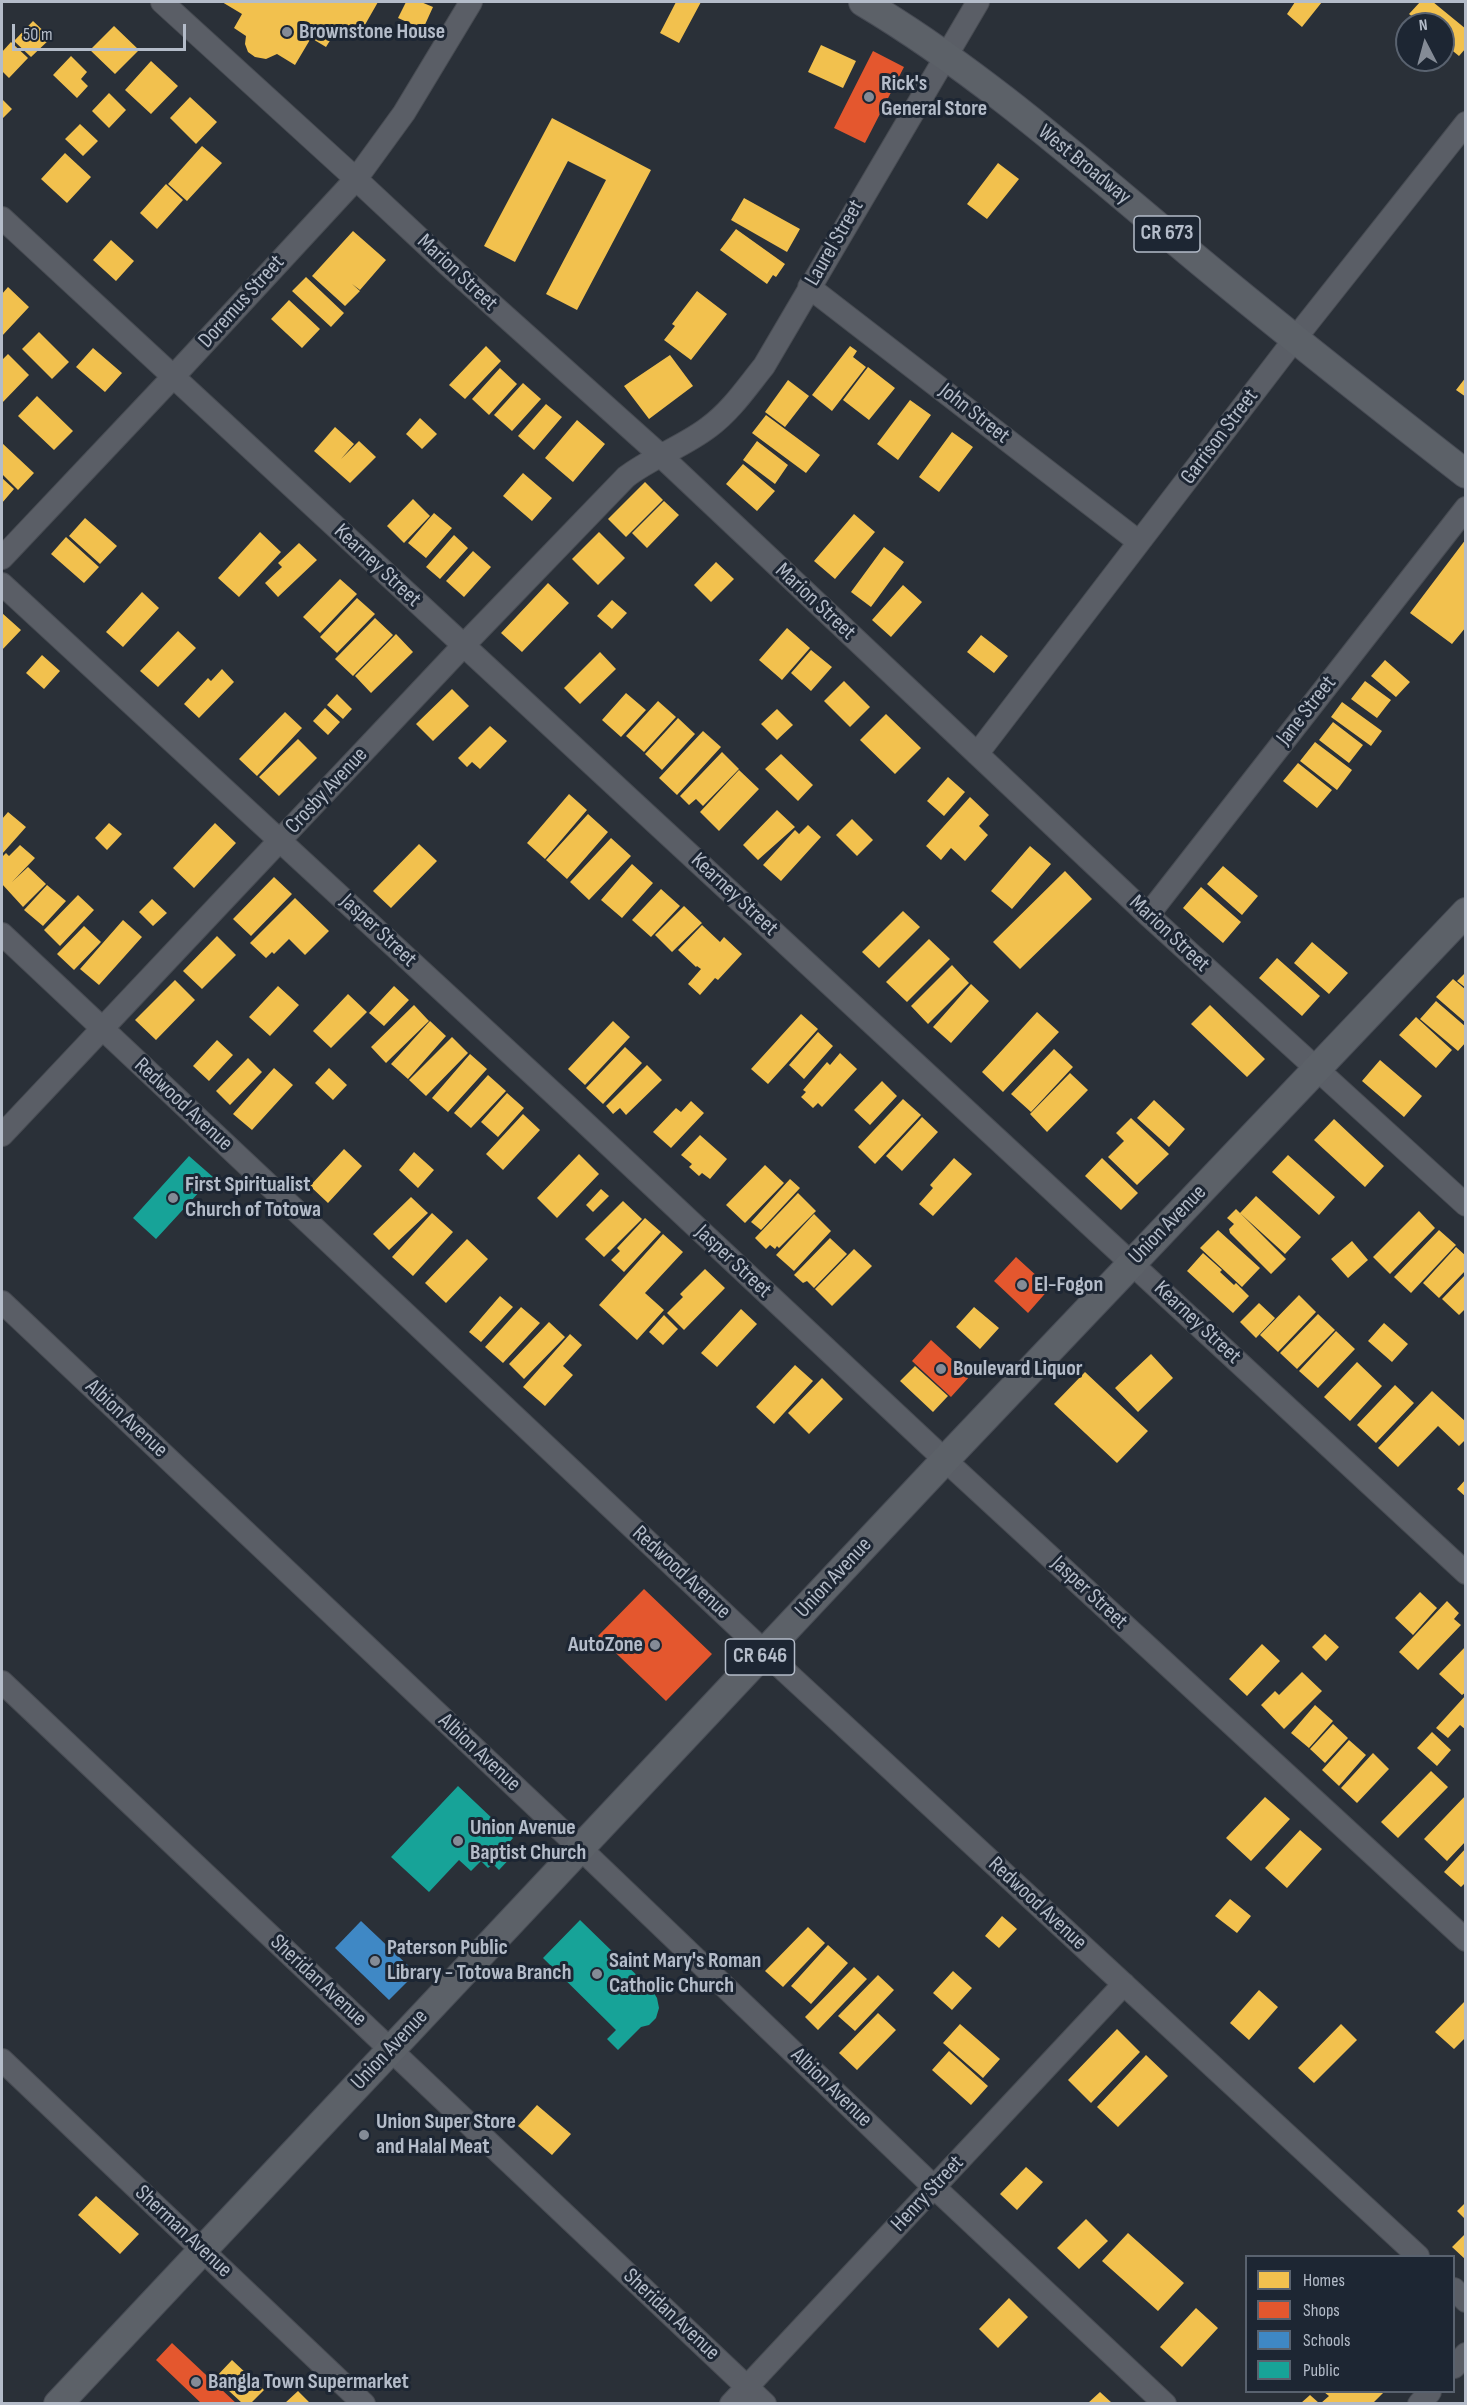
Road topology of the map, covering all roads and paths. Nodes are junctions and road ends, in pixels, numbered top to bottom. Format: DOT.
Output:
graph roads {
  1 [pos="162,2"];
  2 [pos="471,2"];
  3 [pos="863,2"];
  4 [pos="978,2"];
  5 [pos="945,57"];
  6 [pos="1466,123"];
  7 [pos="356,179"];
  8 [pos="2,218"];
  9 [pos="809,287"];
  10 [pos="1294,340"];
  11 [pos="173,377"];
  12 [pos="660,455"];
  13 [pos="1466,474"];
  14 [pos="1466,508"];
  15 [pos="1139,542"];
  16 [pos="2,558"];
  17 [pos="2,584"];
  18 [pos="463,646"];
  19 [pos="977,754"];
  20 [pos="280,840"];
  21 [pos="1466,912"];
  22 [pos="1148,915"];
  23 [pos="2,934"];
  24 [pos="102,1029"];
  25 [pos="1316,1070"];
  26 [pos="2,1136"];
  27 [pos="1466,1205"];
  28 [pos="1132,1263"];
  29 [pos="2,1302"];
  30 [pos="945,1460"];
  31 [pos="1466,1573"];
  32 [pos="765,1652"];
  33 [pos="2,1682"];
  34 [pos="580,1848"];
  35 [pos="1466,1940"];
  36 [pos="1124,1984"];
  37 [pos="390,2050"];
  38 [pos="2,2060"];
  39 [pos="934,2187"];
  40 [pos="202,2251"];
  41 [pos="1417,2255"];
  42 [pos="1455,2290"];
  43 [pos="1466,2301"];
  44 [pos="1466,2354"];
  45 [pos="1455,2366"];
  46 [pos="747,2387"];
  47 [pos="58,2403"];
  48 [pos="364,2403"];
  49 [pos="731,2403"];
  50 [pos="765,2403"];
  51 [pos="1165,2403"];
  1 -- 7 [label="street, Marion Street"];
  2 -- 7 [label="street, Doremus Street"];
  3 -- 5 [label="main road, West Broadway / CR 673"];
  4 -- 5 [label="street, Laurel Street"];
  5 -- 9 [label="street, Laurel Street"];
  5 -- 10 [label="main road, West Broadway / CR 673"];
  6 -- 10 [label="street, Garrison Street"];
  7 -- 11 [label="street, Doremus Street"];
  7 -- 12 [label="street, Marion Street"];
  8 -- 11 [label="street, Kearney Street"];
  9 -- 12 [label="street, Laurel Street"];
  9 -- 15 [label="street, John Street"];
  10 -- 13 [label="main road, West Broadway / CR 673"];
  10 -- 15 [label="street, Garrison Street"];
  11 -- 16 [label="street, Doremus Street"];
  11 -- 18 [label="street, Kearney Street"];
  12 -- 18 [label="street, Crosby Avenue"];
  12 -- 19 [label="street, Marion Street"];
  14 -- 22 [label="street, Jane Street"];
  15 -- 19 [label="street, Garrison Street"];
  17 -- 20 [label="street, Jasper Street"];
  18 -- 20 [label="street, Crosby Avenue"];
  18 -- 28 [label="street, Kearney Street"];
  19 -- 22 [label="street, Marion Street"];
  20 -- 24 [label="street, Crosby Avenue"];
  20 -- 30 [label="street, Jasper Street"];
  21 -- 25 [label="main road, Union Avenue / CR 646"];
  22 -- 25 [label="street, Marion Street"];
  23 -- 24 [label="street, Redwood Avenue"];
  24 -- 26 [label="street, Crosby Avenue"];
  24 -- 32 [label="street, Redwood Avenue"];
  25 -- 27 [label="street, Marion Street"];
  25 -- 28 [label="main road, Union Avenue / CR 646"];
  28 -- 30 [label="main road, Union Avenue / CR 646"];
  28 -- 31 [label="street, Kearney Street"];
  29 -- 34 [label="street, Albion Avenue"];
  30 -- 32 [label="main road, Union Avenue / CR 646"];
  30 -- 35 [label="street, Jasper Street"];
  32 -- 34 [label="main road, Union Avenue / CR 646"];
  32 -- 36 [label="street, Redwood Avenue"];
  33 -- 37 [label="street, Sheridan Avenue"];
  34 -- 37 [label="main road, Union Avenue / CR 646"];
  34 -- 39 [label="street, Albion Avenue"];
  36 -- 39 [label="street, Henry Street"];
  36 -- 41 [label="street, Redwood Avenue"];
  37 -- 40 [label="main road, Union Avenue / CR 646"];
  37 -- 46 [label="street, Sheridan Avenue"];
  38 -- 40 [label="street, Sherman Avenue"];
  39 -- 46 [label="street, Henry Street"];
  39 -- 51 [label="street, Albion Avenue"];
  40 -- 47 [label="main road, Union Avenue / CR 646"];
  40 -- 48 [label="street, Sherman Avenue"];
  42 -- 43 [label="street"];
  44 -- 45 [label="street"];
  46 -- 49 [label="street, Henry Street"];
  46 -- 50 [label="street, Sheridan Avenue"];
}
